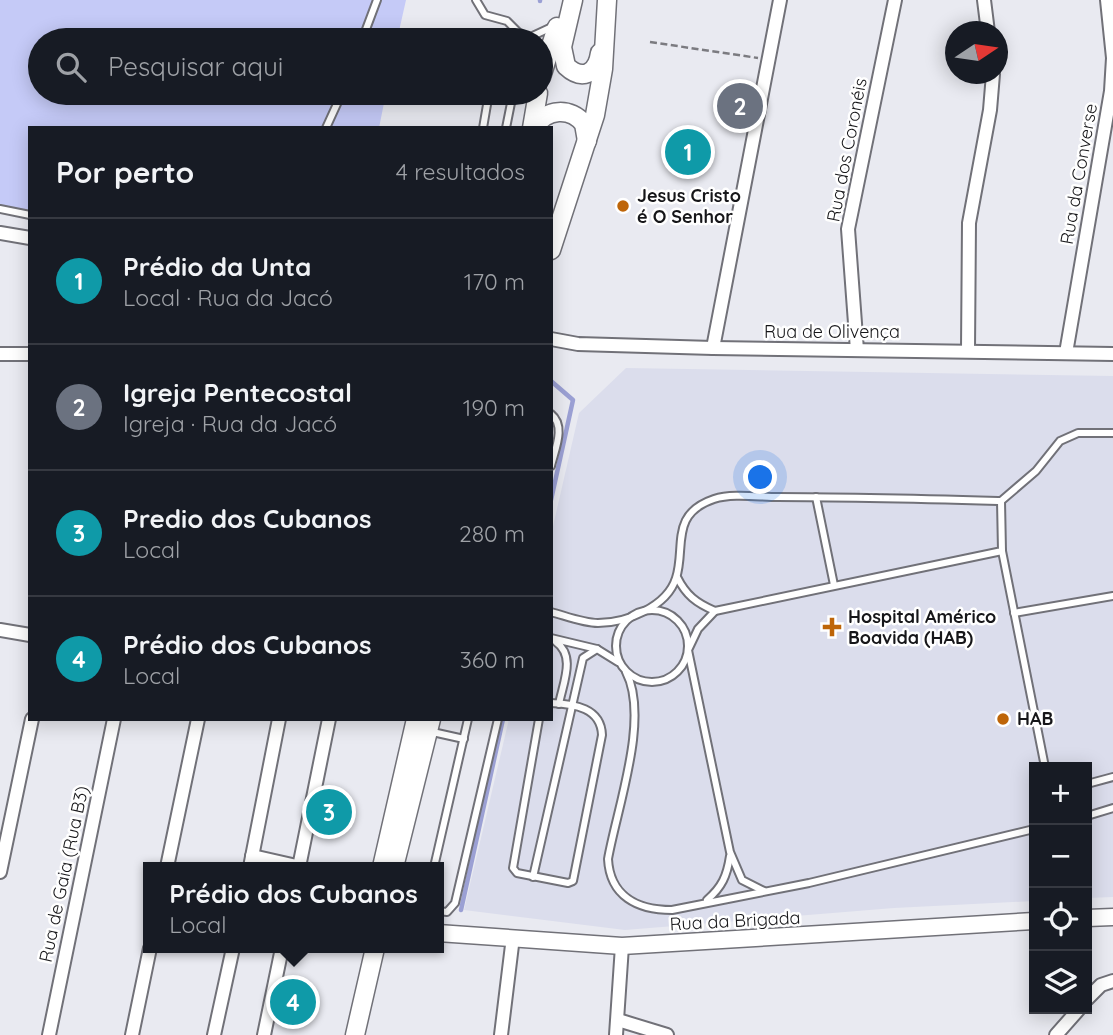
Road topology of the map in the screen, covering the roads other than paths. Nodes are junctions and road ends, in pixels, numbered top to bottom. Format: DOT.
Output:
graph roads {
  1 [pos="377,0"];
  2 [pos="476,0"];
  3 [pos="570,0"];
  4 [pos="607,0"];
  5 [pos="780,0"];
  6 [pos="895,0"];
  7 [pos="985,0"];
  8 [pos="1107,0"];
  9 [pos="987,21"];
  10 [pos="558,24"];
  11 [pos="366,28"];
  12 [pos="513,28"];
  13 [pos="550,28"];
  14 [pos="553,40"];
  15 [pos="992,84"];
  16 [pos="337,105"];
  17 [pos="487,105"];
  18 [pos="511,105"];
  19 [pos="536,105"];
  20 [pos="327,126"];
  21 [pos="483,126"];
  22 [pos="506,126"];
  23 [pos="533,126"];
  24 [pos="535,126"];
  25 [pos="586,151"];
  26 [pos="0,209"];
  27 [pos="28,215"];
  28 [pos="0,233"];
  29 [pos="28,238"];
  30 [pos="553,244"];
  31 [pos="553,339"];
  32 [pos="713,348"];
  33 [pos="857,350"];
  34 [pos="968,350"];
  35 [pos="1066,353"];
  36 [pos="0,354"];
  37 [pos="28,354"];
  38 [pos="1113,354"];
  39 [pos="553,416"];
  40 [pos="1113,433"];
  41 [pos="553,457"];
  42 [pos="816,497"];
  43 [pos="1000,501"];
  44 [pos="1002,551"];
  45 [pos="677,577"];
  46 [pos="834,585"];
  47 [pos="1113,596"];
  48 [pos="715,611"];
  49 [pos="553,612"];
  50 [pos="635,613"];
  51 [pos="1014,613"];
  52 [pos="0,630"];
  53 [pos="28,635"];
  54 [pos="553,638"];
  55 [pos="553,640"];
  56 [pos="597,649"];
  57 [pos="688,650"];
  58 [pos="620,664"];
  59 [pos="626,672"];
  60 [pos="555,703"];
  61 [pos="573,707"];
  62 [pos="32,721"];
  63 [pos="114,721"];
  64 [pos="198,721"];
  65 [pos="279,721"];
  66 [pos="329,721"];
  67 [pos="468,721"];
  68 [pos="498,721"];
  69 [pos="539,721"];
  70 [pos="419,722"];
  71 [pos="464,739"];
  72 [pos="1044,762"];
  73 [pos="1113,777"];
  74 [pos="1092,782"];
  75 [pos="1113,808"];
  76 [pos="1092,814"];
  77 [pos="1029,830"];
  78 [pos="730,852"];
  79 [pos="168,862"];
  80 [pos="251,862"];
  81 [pos="301,862"];
  82 [pos="383,862"];
  83 [pos="395,862"];
  84 [pos="435,862"];
  85 [pos="0,872"];
  86 [pos="533,877"];
  87 [pos="765,891"];
  88 [pos="706,901"];
  89 [pos="444,912"];
  90 [pos="1113,917"];
  91 [pos="1092,918"];
  92 [pos="1029,921"];
  93 [pos="444,933"];
  94 [pos="513,937"];
  95 [pos="622,946"];
  96 [pos="149,953"];
  97 [pos="232,953"];
  98 [pos="281,953"];
  99 [pos="363,953"];
  100 [pos="374,953"];
  101 [pos="1113,981"];
  102 [pos="1092,994"];
  103 [pos="1075,1014"];
  104 [pos="627,1027"];
  105 [pos="49,1035"];
  106 [pos="132,1035"];
  107 [pos="214,1035"];
  108 [pos="264,1035"];
  109 [pos="345,1035"];
  110 [pos="355,1035"];
  111 [pos="500,1035"];
  112 [pos="616,1035"];
  113 [pos="667,1035"];
  114 [pos="1056,1035"];
  1 -- 11 [label="lane"];
  2 -- 12 [label="lane"];
  3 -- 4 [label="main road"];
  3 -- 10 [label="main road"];
  4 -- 25 [label="main road"];
  5 -- 32 [label="street"];
  6 -- 33 [label="street, Rua dos Coronéis"];
  7 -- 9 [label="street"];
  8 -- 35 [label="street, Rua da Converse"];
  10 -- 13 [label="lane"];
  10 -- 14 [label="main road"];
  15 -- 34 [label="street"];
  16 -- 20 [label="lane"];
  17 -- 21 [label="lane"];
  18 -- 22 [label="lane"];
  19 -- 23 [label="main road"];
  24 -- 25 [label="main road"];
  25 -- 30 [label="main road"];
  26 -- 27 [label="lane"];
  28 -- 29 [label="street"];
  31 -- 32 [label="street, Rua de Olivença"];
  32 -- 33 [label="street, Rua de Olivença"];
  33 -- 34 [label="street, Rua de Olivença"];
  34 -- 35 [label="street, Rua de Olivença"];
  35 -- 38 [label="street, Rua de Olivença"];
  36 -- 37 [label="street"];
  39 -- 41 [label="lane"];
  40 -- 43 [label="lane"];
  42 -- 43 [label="lane"];
  42 -- 45 [label="lane"];
  42 -- 46 [label="lane"];
  43 -- 44 [label="lane"];
  44 -- 46 [label="lane"];
  44 -- 51 [label="lane"];
  45 -- 48 [label="lane"];
  45 -- 50 [label="lane"];
  46 -- 48 [label="lane"];
  47 -- 51 [label="lane"];
  48 -- 57 [label="lane"];
  49 -- 50 [label="lane"];
  50 -- 57 [label="lane"];
  50 -- 58 [label="lane"];
  51 -- 72 [label="lane"];
  52 -- 53 [label="street"];
  54 -- 56 [label="lane"];
  55 -- 60 [label="lane"];
  56 -- 58 [label="lane"];
  56 -- 61 [label="lane"];
  57 -- 59 [label="lane"];
  57 -- 78 [label="lane"];
  58 -- 59 [label="lane"];
  59 -- 88 [label="lane"];
  60 -- 61 [label="lane"];
  61 -- 86 [label="lane"];
  61 -- 86 [label="lane"];
  62 -- 85 [label="street"];
  63 -- 105 [label="street, Rua de Gaia (Rua B3)"];
  64 -- 79 [label="street"];
  65 -- 80 [label="street"];
  66 -- 81 [label="street"];
  67 -- 71 [label="lane"];
  68 -- 89 [label="lane"];
  69 -- 86 [label="lane"];
  70 -- 71 [label="lane"];
  70 -- 82 [label="main road"];
  70 -- 83 [label="main road"];
  71 -- 84 [label="lane"];
  73 -- 74 [label="lane"];
  75 -- 76 [label="lane"];
  77 -- 87 [label="lane"];
  78 -- 87 [label="lane"];
  78 -- 88 [label="lane"];
  87 -- 88 [label="lane"];
  90 -- 91 [label="street"];
  92 -- 95 [label="street, Rua da Brigada"];
  93 -- 94 [label="street, Rua da Brigada"];
  94 -- 95 [label="street, Rua da Brigada"];
  94 -- 111 [label="street"];
  95 -- 104 [label="street"];
  96 -- 106 [label="street"];
  97 -- 107 [label="street"];
  98 -- 108 [label="street"];
  99 -- 109 [label="main road"];
  100 -- 110 [label="main road"];
  101 -- 102 [label="street"];
  103 -- 114 [label="street"];
  104 -- 112 [label="street"];
  104 -- 113 [label="street"];
}
